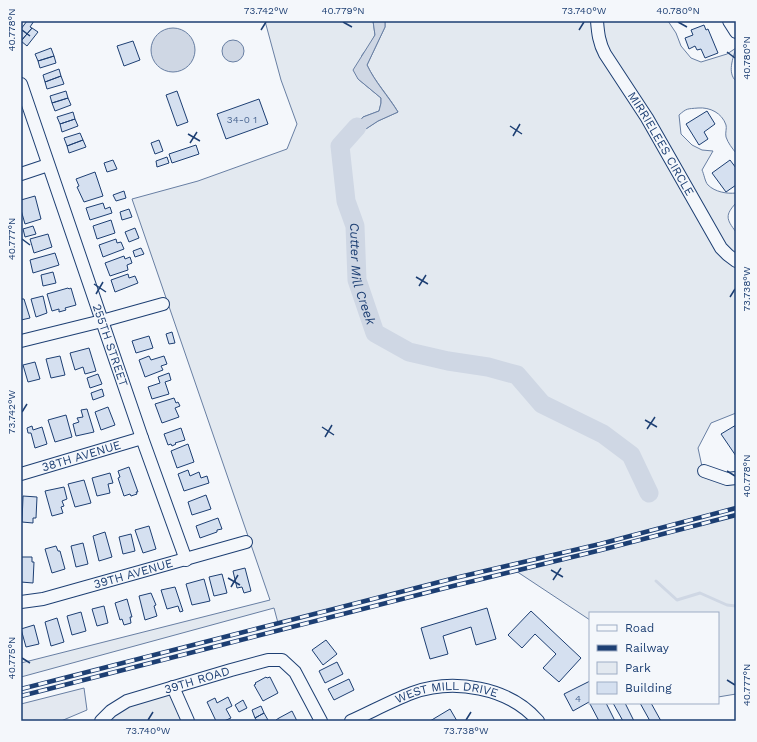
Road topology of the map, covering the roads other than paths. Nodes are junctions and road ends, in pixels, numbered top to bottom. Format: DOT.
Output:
graph roads {
  1 [pos="598,21"];
  2 [pos="729,21"];
  3 [pos="736,32"];
  4 [pos="21,84"];
  5 [pos="48,165"];
  6 [pos="21,174"];
  7 [pos="736,261"];
  8 [pos="163,304"];
  9 [pos="102,321"];
  10 [pos="21,341"];
  11 [pos="142,438"];
  12 [pos="704,471"];
  13 [pos="21,474"];
  14 [pos="736,478"];
  15 [pos="246,542"];
  16 [pos="186,560"];
  17 [pos="21,602"];
  18 [pos="173,688"];
  19 [pos="101,721"];
  20 [pos="188,721"];
  21 [pos="321,721"];
  22 [pos="351,721"];
  23 [pos="538,721"];
  1 -- 7 [label="street, MIRRIELEES CIRCLE"];
  2 -- 3 [label="street"];
  4 -- 5 [label="street, 255TH STREET"];
  5 -- 6 [label="street"];
  5 -- 9 [label="street, 255TH STREET"];
  8 -- 9 [label="street"];
  9 -- 10 [label="street"];
  9 -- 11 [label="street, 255TH STREET"];
  11 -- 13 [label="street, 38TH AVENUE"];
  11 -- 16 [label="street, 255TH STREET"];
  12 -- 14 [label="street"];
  15 -- 16 [label="street, 39TH AVENUE"];
  16 -- 17 [label="street, 39TH AVENUE"];
  18 -- 19 [label="street, 39TH ROAD"];
  18 -- 20 [label="street"];
  18 -- 21 [label="street, 39TH ROAD"];
  22 -- 23 [label="street, WEST MILL DRIVE"];
}
